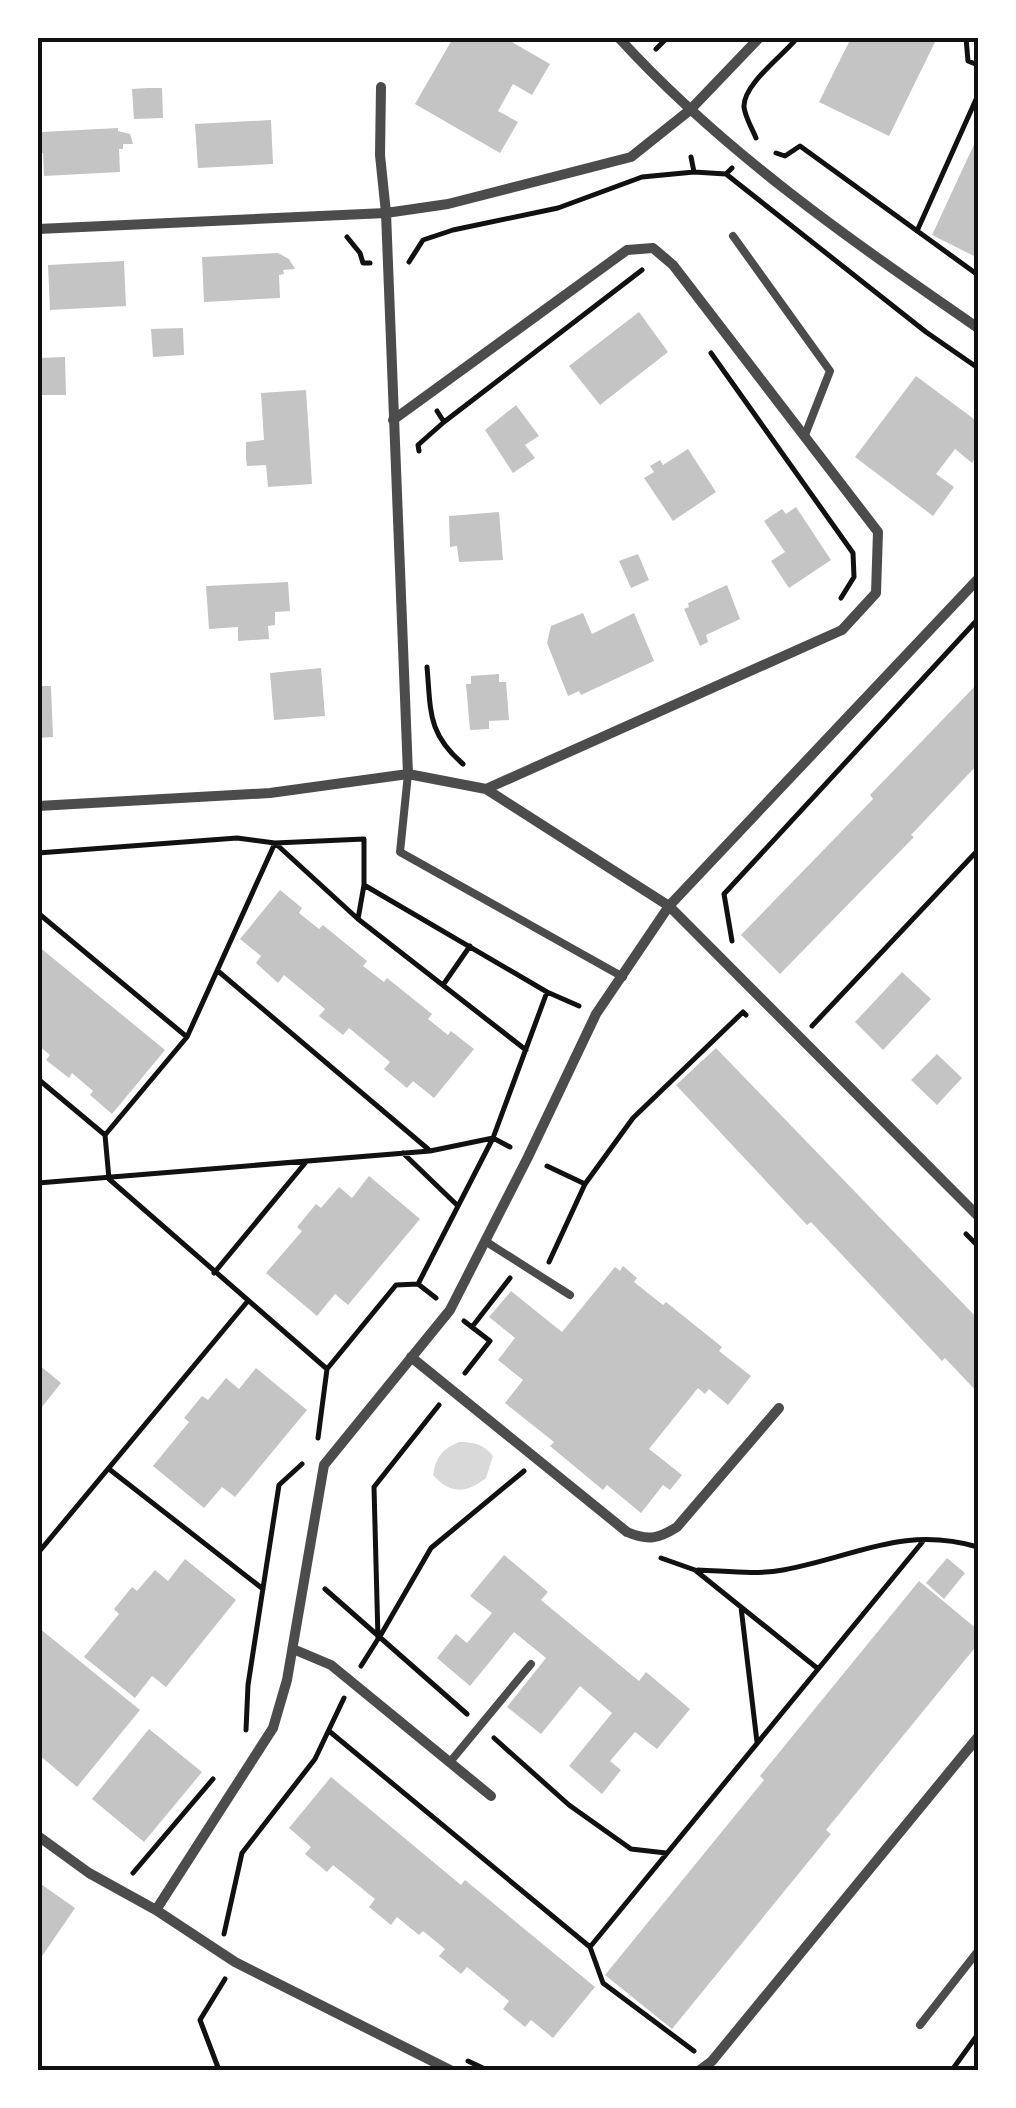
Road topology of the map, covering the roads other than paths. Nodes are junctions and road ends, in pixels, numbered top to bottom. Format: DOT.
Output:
graph roads {
  1 [pos="619,38"];
  2 [pos="759,38"];
  3 [pos="381,87"];
  4 [pos="690,110"];
  5 [pos="386,213"];
  6 [pos="38,229"];
  7 [pos="733,236"];
  8 [pos="978,328"];
  9 [pos="393,420"];
  10 [pos="805,435"];
  11 [pos="978,579"];
  12 [pos="408,774"];
  13 [pos="486,790"];
  14 [pos="38,806"];
  15 [pos="669,906"];
  16 [pos="624,978"];
  17 [pos="978,1216"];
  18 [pos="485,1241"];
  19 [pos="570,1294"];
  20 [pos="411,1357"];
  21 [pos="778,1408"];
  22 [pos="293,1649"];
  23 [pos="532,1664"];
  24 [pos="978,1737"];
  25 [pos="450,1762"];
  26 [pos="491,1796"];
  27 [pos="38,1836"];
  28 [pos="156,1910"];
  29 [pos="978,1951"];
  30 [pos="920,2025"];
  31 [pos="450,2070"];
  32 [pos="700,2070"];
  1 -- 4 [label="street"];
  2 -- 4 [label="street"];
  3 -- 5 [label="street"];
  4 -- 5 [label="street"];
  4 -- 8 [label="street"];
  5 -- 6 [label="street"];
  5 -- 9 [label="street"];
  7 -- 10 [label="lane"];
  9 -- 10 [label="street"];
  9 -- 12 [label="street"];
  10 -- 13 [label="street"];
  11 -- 15 [label="street"];
  12 -- 13 [label="street"];
  12 -- 14 [label="street"];
  12 -- 16 [label="lane"];
  13 -- 15 [label="street"];
  15 -- 16 [label="street"];
  15 -- 17 [label="street"];
  16 -- 18 [label="street"];
  18 -- 19 [label="lane"];
  18 -- 20 [label="street"];
  20 -- 21 [label="street"];
  20 -- 22 [label="street"];
  22 -- 25 [label="street"];
  22 -- 28 [label="street"];
  23 -- 25 [label="lane"];
  24 -- 32 [label="street"];
  25 -- 26 [label="street"];
  27 -- 28 [label="street"];
  28 -- 31 [label="street"];
  29 -- 30 [label="lane"];
}
